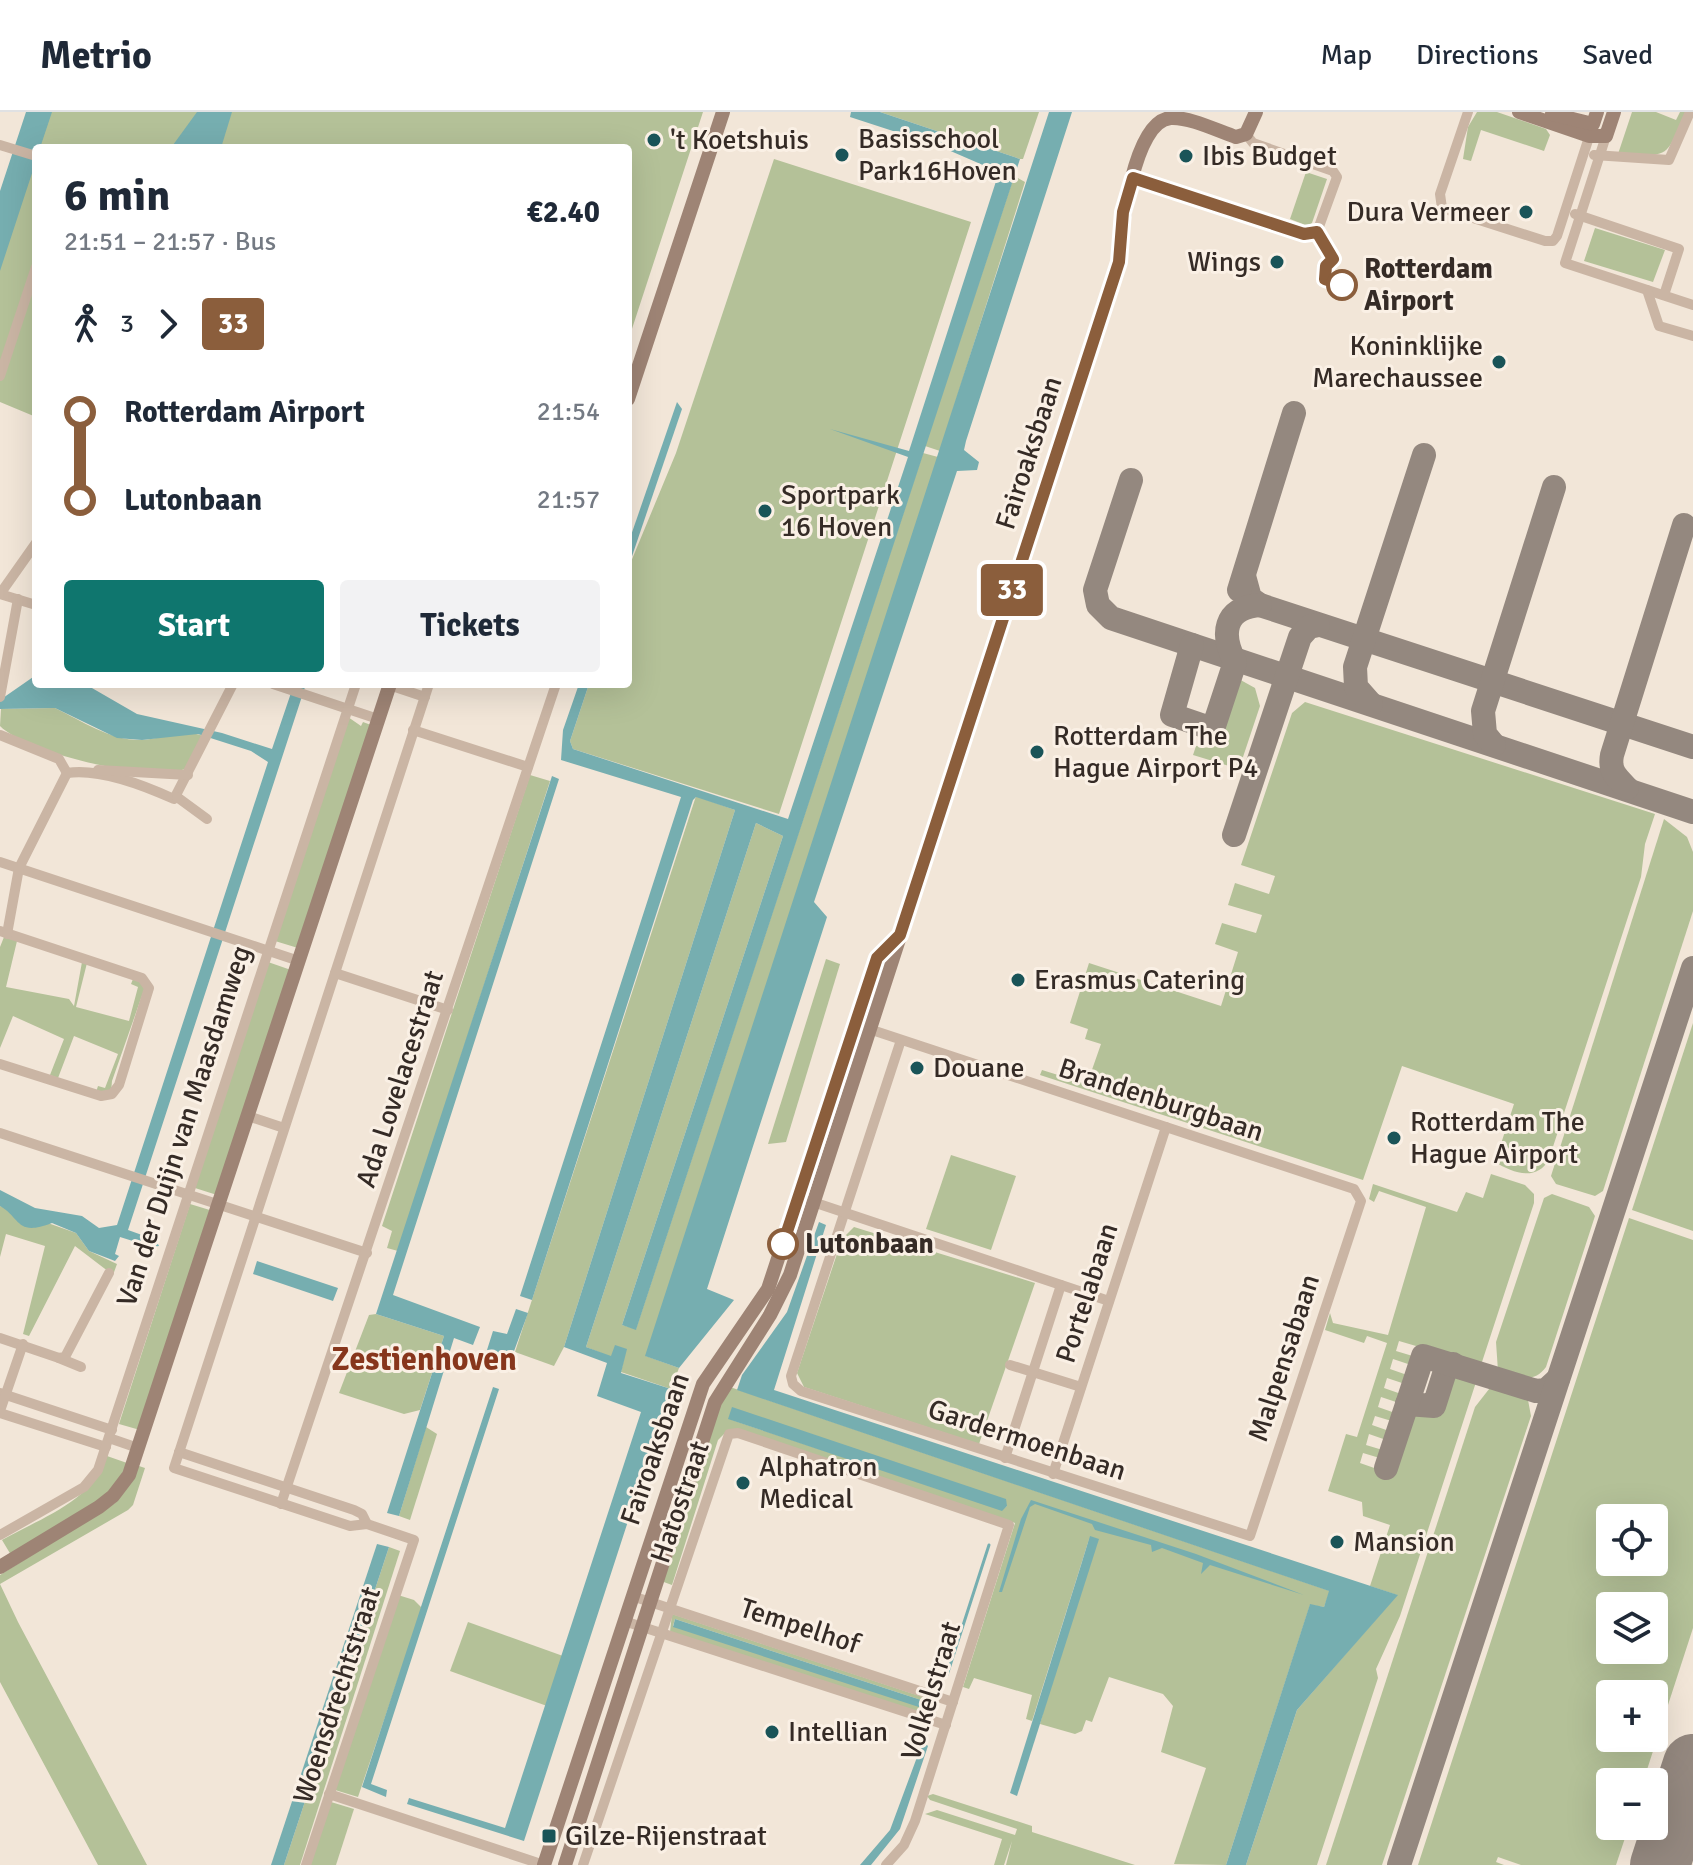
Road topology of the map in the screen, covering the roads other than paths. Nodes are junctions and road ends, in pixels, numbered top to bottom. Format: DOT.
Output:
graph roads {
  1 [pos="714,112"];
  2 [pos="723,112"];
  3 [pos="1256,112"];
  4 [pos="1468,112"];
  5 [pos="1544,112"];
  6 [pos="1614,112"];
  7 [pos="1690,112"];
  8 [pos="1522,113"];
  9 [pos="1591,131"];
  10 [pos="1246,134"];
  11 [pos="1606,136"];
  12 [pos="4,146"];
  13 [pos="32,155"];
  14 [pos="1599,157"];
  15 [pos="1133,178"];
  16 [pos="1566,206"];
  17 [pos="1579,216"];
  18 [pos="32,279"];
  19 [pos="1647,290"];
  20 [pos="1664,295"];
  21 [pos="1693,305"];
  22 [pos="1693,336"];
  23 [pos="632,360"];
  24 [pos="0,376"];
  25 [pos="632,387"];
  26 [pos="32,549"];
  27 [pos="0,594"];
  28 [pos="18,599"];
  29 [pos="32,604"];
  30 [pos="231,688"];
  31 [pos="287,688"];
  32 [pos="355,688"];
  33 [pos="389,688"];
  34 [pos="399,688"];
  35 [pos="428,688"];
  36 [pos="555,688"];
  37 [pos="1,691"];
  38 [pos="0,697"];
  39 [pos="425,697"];
  40 [pos="348,709"];
  41 [pos="378,719"];
  42 [pos="413,730"];
  43 [pos="0,735"];
  44 [pos="59,759"];
  45 [pos="528,767"];
  46 [pos="88,771"];
  47 [pos="67,773"];
  48 [pos="158,774"];
  49 [pos="188,775"];
  50 [pos="130,778"];
  51 [pos="154,788"];
  52 [pos="177,797"];
  53 [pos="207,819"];
  54 [pos="0,862"];
  55 [pos="19,868"];
  56 [pos="4,933"];
  57 [pos="268,951"];
  58 [pos="299,961"];
  59 [pos="335,973"];
  60 [pos="448,1010"];
  61 [pos="862,1027"];
  62 [pos="901,1040"];
  63 [pos="0,1064"];
  64 [pos="248,1116"];
  65 [pos="1166,1127"];
  66 [pos="284,1128"];
  67 [pos="0,1133"];
  68 [pos="1360,1194"];
  69 [pos="190,1195"];
  70 [pos="804,1200"];
  71 [pos="219,1204"];
  72 [pos="845,1213"];
  73 [pos="254,1216"];
  74 [pos="367,1253"];
  75 [pos="109,1273"];
  76 [pos="1061,1285"];
  77 [pos="1109,1301"];
  78 [pos="0,1338"];
  79 [pos="23,1344"];
  80 [pos="59,1358"];
  81 [pos="1010,1365"];
  82 [pos="81,1367"];
  83 [pos="1033,1372"];
  84 [pos="1081,1387"];
  85 [pos="3,1394"];
  86 [pos="0,1412"];
  87 [pos="109,1438"];
  88 [pos="138,1448"];
  89 [pos="179,1452"];
  90 [pos="1005,1458"];
  91 [pos="1053,1474"];
  92 [pos="286,1489"];
  93 [pos="281,1504"];
  94 [pos="367,1524"];
  95 [pos="1009,1525"];
  96 [pos="0,1535"];
  97 [pos="1250,1536"];
  98 [pos="2,1562"];
  99 [pos="632,1596"];
  100 [pos="650,1602"];
  101 [pos="668,1608"];
  102 [pos="624,1621"];
  103 [pos="642,1627"];
  104 [pos="659,1633"];
  105 [pos="953,1702"];
  106 [pos="946,1725"];
  107 [pos="329,1794"];
  108 [pos="306,1865"];
  109 [pos="544,1865"];
  110 [pos="565,1865"];
  111 [pos="583,1865"];
  112 [pos="886,1865"];
  1 -- 23 [label="main road"];
  2 -- 25 [label="main road"];
  3 -- 10 [label="main road"];
  4 -- 16 [label="street"];
  5 -- 9 [label="main road"];
  6 -- 11 [label="main road"];
  7 -- 14 [label="street"];
  8 -- 9 [label="main road"];
  9 -- 11 [label="main road"];
  9 -- 14 [label="street"];
  9 -- 16 [label="street"];
  10 -- 15 [label="main road, Fairoaksbaan"];
  10 -- 15 [label="street"];
  11 -- 14 [label="street"];
  12 -- 13 [label="street"];
  14 -- 17 [label="street"];
  15 -- 61 [label="main road, Fairoaksbaan"];
  16 -- 17 [label="street"];
  17 -- 19 [label="street"];
  17 -- 20 [label="street"];
  18 -- 24 [label="street"];
  19 -- 20 [label="street"];
  19 -- 22 [label="street"];
  20 -- 21 [label="street"];
  26 -- 27 [label="street"];
  27 -- 28 [label="street"];
  28 -- 29 [label="street"];
  28 -- 37 [label="street"];
  30 -- 49 [label="street"];
  31 -- 40 [label="street"];
  32 -- 40 [label="street, Van der Duijn van Maasdamweg"];
  33 -- 41 [label="main road, Van der Duijn van Maasdamweg"];
  34 -- 39 [label="street, Van der Duijn van Maasdamweg"];
  35 -- 39 [label="street"];
  36 -- 45 [label="street, Ada Lovelacestraat"];
  37 -- 38 [label="street"];
  39 -- 42 [label="street"];
  40 -- 41 [label="street"];
  40 -- 57 [label="street, Van der Duijn van Maasdamweg"];
  41 -- 58 [label="main road, Van der Duijn van Maasdamweg"];
  42 -- 45 [label="street"];
  42 -- 59 [label="street"];
  43 -- 44 [label="street"];
  44 -- 46 [label="street"];
  44 -- 47 [label="street"];
  45 -- 60 [label="street, Ada Lovelacestraat"];
  46 -- 47 [label="street"];
  46 -- 50 [label="street"];
  47 -- 55 [label="street"];
  48 -- 49 [label="street"];
  48 -- 50 [label="street"];
  48 -- 51 [label="street"];
  49 -- 52 [label="street"];
  50 -- 51 [label="street"];
  51 -- 52 [label="street"];
  52 -- 53 [label="street"];
  54 -- 55 [label="street"];
  55 -- 56 [label="street"];
  55 -- 57 [label="street"];
  56 -- 63 [label="street"];
  57 -- 58 [label="street"];
  57 -- 69 [label="street, Van der Duijn van Maasdamweg"];
  58 -- 64 [label="main road, Van der Duijn van Maasdamweg"];
  59 -- 60 [label="street"];
  59 -- 66 [label="street"];
  60 -- 74 [label="street, Ada Lovelacestraat"];
  61 -- 62 [label="street, Brandenburgbaan"];
  61 -- 70 [label="main road, Fairoaksbaan"];
  62 -- 65 [label="street, Brandenburgbaan"];
  62 -- 72 [label="street"];
  64 -- 66 [label="street, Van der Duijn van Maasdamweg"];
  64 -- 71 [label="main road, Van der Duijn van Maasdamweg"];
  65 -- 68 [label="street, Brandenburgbaan"];
  65 -- 77 [label="street, Portelabaan"];
  66 -- 73 [label="street"];
  67 -- 69 [label="street"];
  68 -- 97 [label="street, Malpensabaan"];
  69 -- 71 [label="street"];
  69 -- 87 [label="street, Van der Duijn van Maasdamweg"];
  70 -- 72 [label="street"];
  70 -- 99 [label="main road, Fairoaksbaan"];
  70 -- 100 [label="main road, Fairoaksbaan"];
  71 -- 73 [label="street"];
  71 -- 88 [label="main road, Van der Duijn van Maasdamweg"];
  72 -- 76 [label="street"];
  72 -- 90 [label="street, Gardermoenbaan"];
  73 -- 74 [label="street"];
  73 -- 89 [label="street"];
  74 -- 92 [label="street, Ada Lovelacestraat"];
  75 -- 80 [label="street"];
  76 -- 77 [label="street"];
  76 -- 83 [label="street"];
  77 -- 84 [label="street, Portelabaan"];
  78 -- 79 [label="street"];
  79 -- 80 [label="street"];
  79 -- 85 [label="street"];
  80 -- 82 [label="street"];
  81 -- 83 [label="street"];
  83 -- 84 [label="street"];
  83 -- 90 [label="street"];
  84 -- 91 [label="street, Portelabaan"];
  85 -- 86 [label="street"];
  85 -- 87 [label="street"];
  86 -- 87 [label="street"];
  87 -- 88 [label="street"];
  87 -- 96 [label="street, Van der Duijn van Maasdamweg"];
  88 -- 98 [label="main road, Van der Duijn van Maasdamweg"];
  89 -- 92 [label="street"];
  89 -- 93 [label="street"];
  90 -- 91 [label="street, Gardermoenbaan"];
  91 -- 97 [label="street, Gardermoenbaan"];
  92 -- 93 [label="street, Ada Lovelacestraat"];
  92 -- 94 [label="street"];
  93 -- 94 [label="street"];
  94 -- 107 [label="street, Woensdrechtstraat"];
  95 -- 101 [label="street, Hatostraat"];
  95 -- 105 [label="street, Volkelstraat"];
  99 -- 100 [label="street, Tempelhof"];
  99 -- 102 [label="main road, Fairoaksbaan"];
  100 -- 101 [label="street, Tempelhof"];
  100 -- 103 [label="main road, Fairoaksbaan"];
  101 -- 104 [label="street, Hatostraat"];
  101 -- 105 [label="street, Tempelhof"];
  102 -- 103 [label="street, Tempelhof"];
  102 -- 109 [label="main road, Fairoaksbaan"];
  103 -- 104 [label="street, Tempelhof"];
  103 -- 110 [label="main road, Fairoaksbaan"];
  104 -- 106 [label="street, Tempelhof"];
  104 -- 111 [label="street, Hatostraat"];
  105 -- 106 [label="street, Volkelstraat"];
  106 -- 112 [label="street, Volkelstraat"];
  107 -- 108 [label="street, Woensdrechtstraat"];
  107 -- 109 [label="street"];
}
